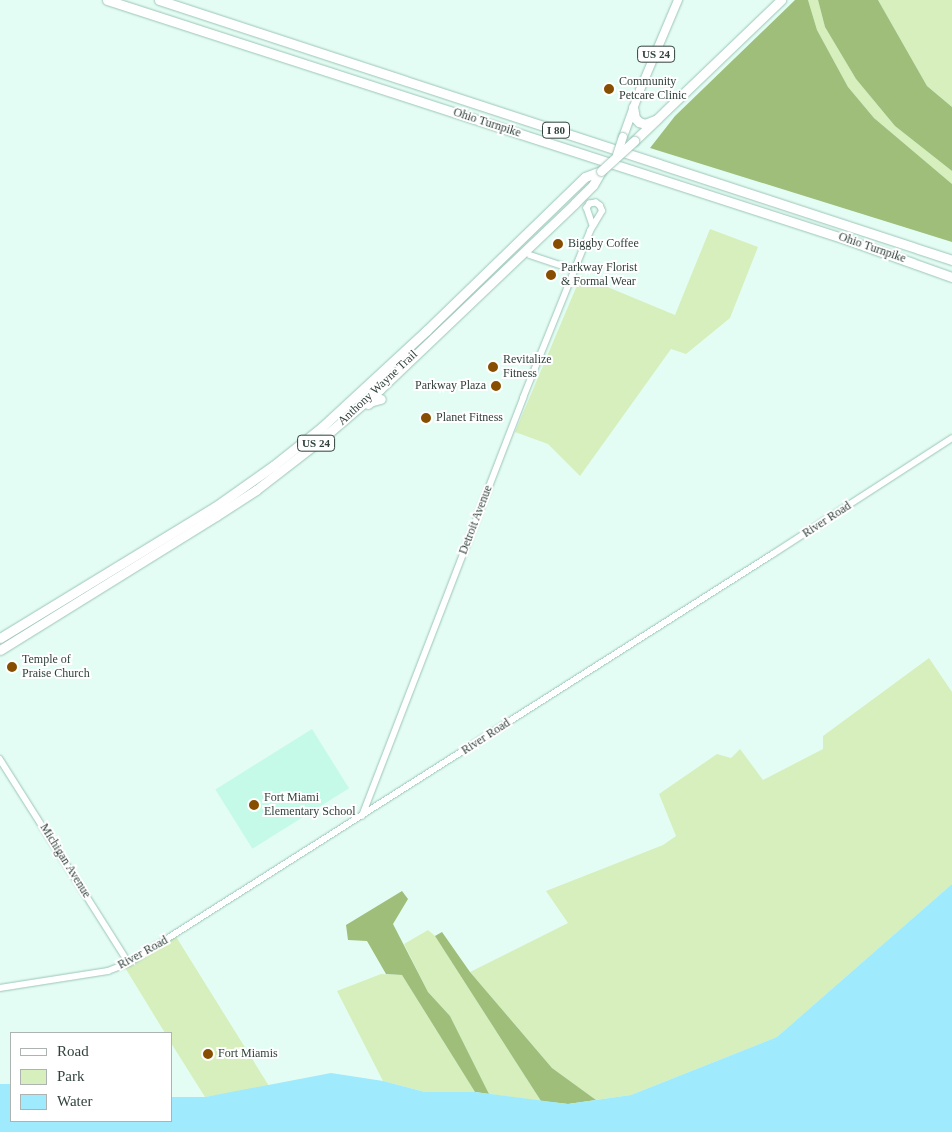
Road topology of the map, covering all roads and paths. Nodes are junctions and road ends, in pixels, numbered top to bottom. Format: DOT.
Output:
graph roads {
  1 [pos="107,0"];
  2 [pos="159,0"];
  3 [pos="678,0"];
  4 [pos="781,0"];
  5 [pos="633,107"];
  6 [pos="657,119"];
  7 [pos="617,155"];
  8 [pos="601,171"];
  9 [pos="593,225"];
  10 [pos="532,244"];
  11 [pos="530,255"];
  12 [pos="540,256"];
  13 [pos="952,260"];
  14 [pos="574,270"];
  15 [pos="952,277"];
  16 [pos="453,318"];
  17 [pos="382,399"];
  18 [pos="952,438"];
  19 [pos="318,442"];
  20 [pos="0,638"];
  21 [pos="0,650"];
  22 [pos="0,759"];
  23 [pos="362,816"];
  24 [pos="129,964"];
  25 [pos="0,988"];
  1 -- 15 [label="highway, Ohio Turnpike / I 80"];
  2 -- 13 [label="highway, Ohio Turnpike / I 80"];
  3 -- 5 [label="main road, US 24"];
  4 -- 6 [label="highway, Anthony Wayne Trail"];
  5 -- 6 [label="highway"];
  5 -- 7 [label="main road, US 24, bridge"];
  6 -- 7 [label="highway, Anthony Wayne Trail, bridge"];
  7 -- 8 [label="highway, Anthony Wayne Trail / US 24, bridge"];
  8 -- 10 [label="highway, Anthony Wayne Trail / US 24"];
  8 -- 20 [label="highway, Anthony Wayne Trail / US 24"];
  9 -- 14 [label="street, Detroit Avenue"];
  10 -- 12 [label="street"];
  10 -- 16 [label="highway, Anthony Wayne Trail / US 24"];
  11 -- 12 [label="street"];
  11 -- 16 [label="highway"];
  12 -- 14 [label="street"];
  14 -- 23 [label="street, Detroit Avenue"];
  16 -- 19 [label="highway, Anthony Wayne Trail / US 24"];
  17 -- 19 [label="highway"];
  18 -- 23 [label="street, River Road"];
  19 -- 21 [label="highway, Anthony Wayne Trail / US 24"];
  22 -- 24 [label="street, Michigan Avenue"];
  23 -- 24 [label="street, River Road"];
  24 -- 25 [label="street, River Road"];
}
